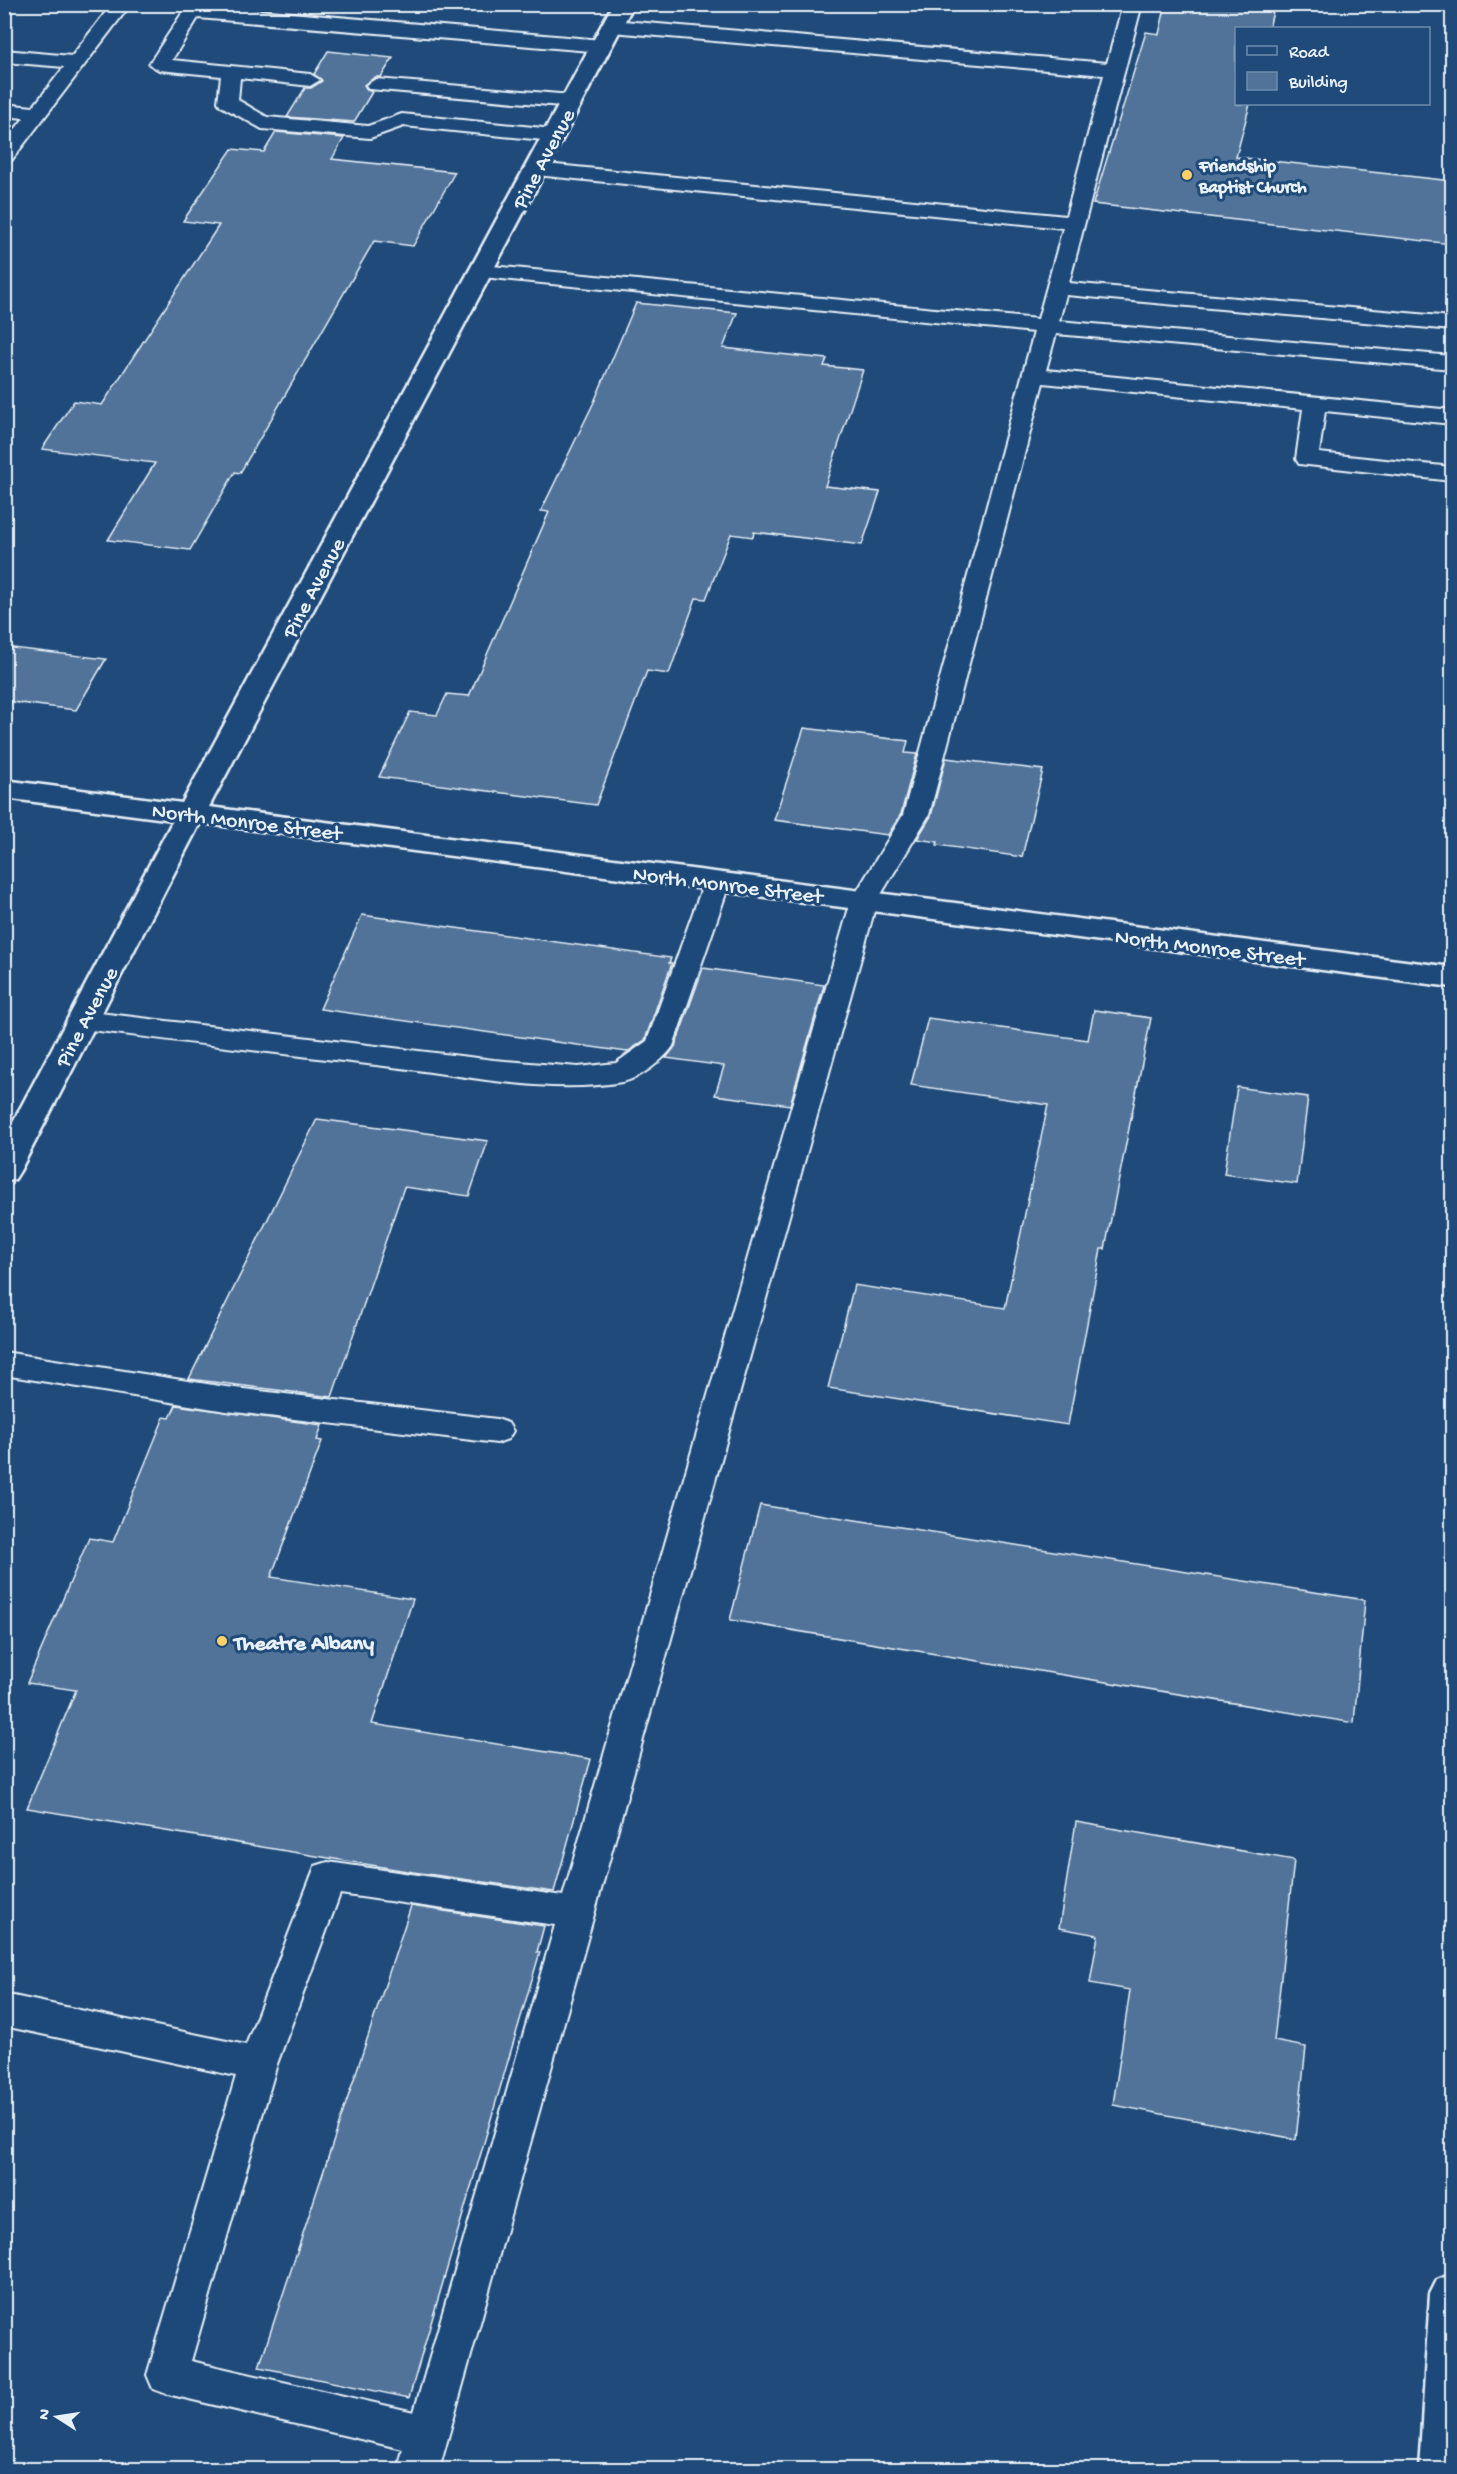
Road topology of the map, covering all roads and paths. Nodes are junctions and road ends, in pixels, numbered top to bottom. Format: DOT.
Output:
graph roads {
  1 [pos="122,4"];
  2 [pos="1133,4"];
  3 [pos="195,8"];
  4 [pos="613,26"];
  5 [pos="4,56"];
  6 [pos="78,62"];
  7 [pos="1116,70"];
  8 [pos="231,72"];
  9 [pos="309,80"];
  10 [pos="376,86"];
  11 [pos="572,101"];
  12 [pos="228,102"];
  13 [pos="292,109"];
  14 [pos="4,110"];
  15 [pos="38,113"];
  16 [pos="358,115"];
  17 [pos="402,120"];
  18 [pos="553,135"];
  19 [pos="4,157"];
  20 [pos="536,169"];
  21 [pos="1075,224"];
  22 [pos="482,271"];
  23 [pos="1058,288"];
  24 [pos="1452,324"];
  25 [pos="1047,327"];
  26 [pos="1452,363"];
  27 [pos="1034,375"];
  28 [pos="1316,402"];
  29 [pos="1452,417"];
  30 [pos="1452,474"];
  31 [pos="4,789"];
  32 [pos="191,813"];
  33 [pos="717,882"];
  34 [pos="864,901"];
  35 [pos="1452,977"];
  36 [pos="83,1020"];
  37 [pos="4,1171"];
  38 [pos="4,1364"];
  39 [pos="497,1431"];
  40 [pos="575,1913"];
  41 [pos="4,2010"];
  42 [pos="258,2064"];
  43 [pos="1452,2295"];
  44 [pos="423,2452"];
  45 [pos="1442,2469"];
  1 -- 6 [label="lane"];
  2 -- 7 [label="lane"];
  3 -- 4 [label="lane"];
  3 -- 8 [label="lane"];
  4 -- 7 [label="lane"];
  4 -- 11 [label="main road, Pine Avenue"];
  5 -- 6 [label="lane"];
  6 -- 15 [label="lane"];
  7 -- 21 [label="lane"];
  8 -- 9 [label="lane"];
  8 -- 12 [label="lane"];
  10 -- 11 [label="lane"];
  11 -- 18 [label="main road, Pine Avenue"];
  12 -- 13 [label="lane"];
  12 -- 17 [label="lane"];
  14 -- 15 [label="lane"];
  15 -- 19 [label="lane"];
  16 -- 17 [label="lane"];
  17 -- 18 [label="lane"];
  18 -- 20 [label="main road, Pine Avenue"];
  20 -- 21 [label="lane"];
  20 -- 22 [label="main road, Pine Avenue"];
  21 -- 23 [label="lane"];
  22 -- 25 [label="lane"];
  22 -- 32 [label="main road, Pine Avenue"];
  23 -- 24 [label="lane"];
  23 -- 25 [label="lane"];
  25 -- 26 [label="lane"];
  25 -- 27 [label="lane"];
  27 -- 28 [label="lane"];
  27 -- 34 [label="lane"];
  28 -- 29 [label="lane"];
  28 -- 30 [label="lane"];
  31 -- 32 [label="main road, North Monroe Street"];
  32 -- 33 [label="main road, North Monroe Street"];
  32 -- 36 [label="main road, Pine Avenue"];
  33 -- 34 [label="main road, North Monroe Street"];
  33 -- 36 [label="lane"];
  34 -- 35 [label="main road, North Monroe Street"];
  34 -- 40 [label="lane"];
  36 -- 37 [label="main road, Pine Avenue"];
  38 -- 39 [label="lane"];
  40 -- 42 [label="lane"];
  40 -- 44 [label="lane"];
  41 -- 42 [label="lane"];
  42 -- 44 [label="lane"];
  43 -- 45 [label="main road"];
}
